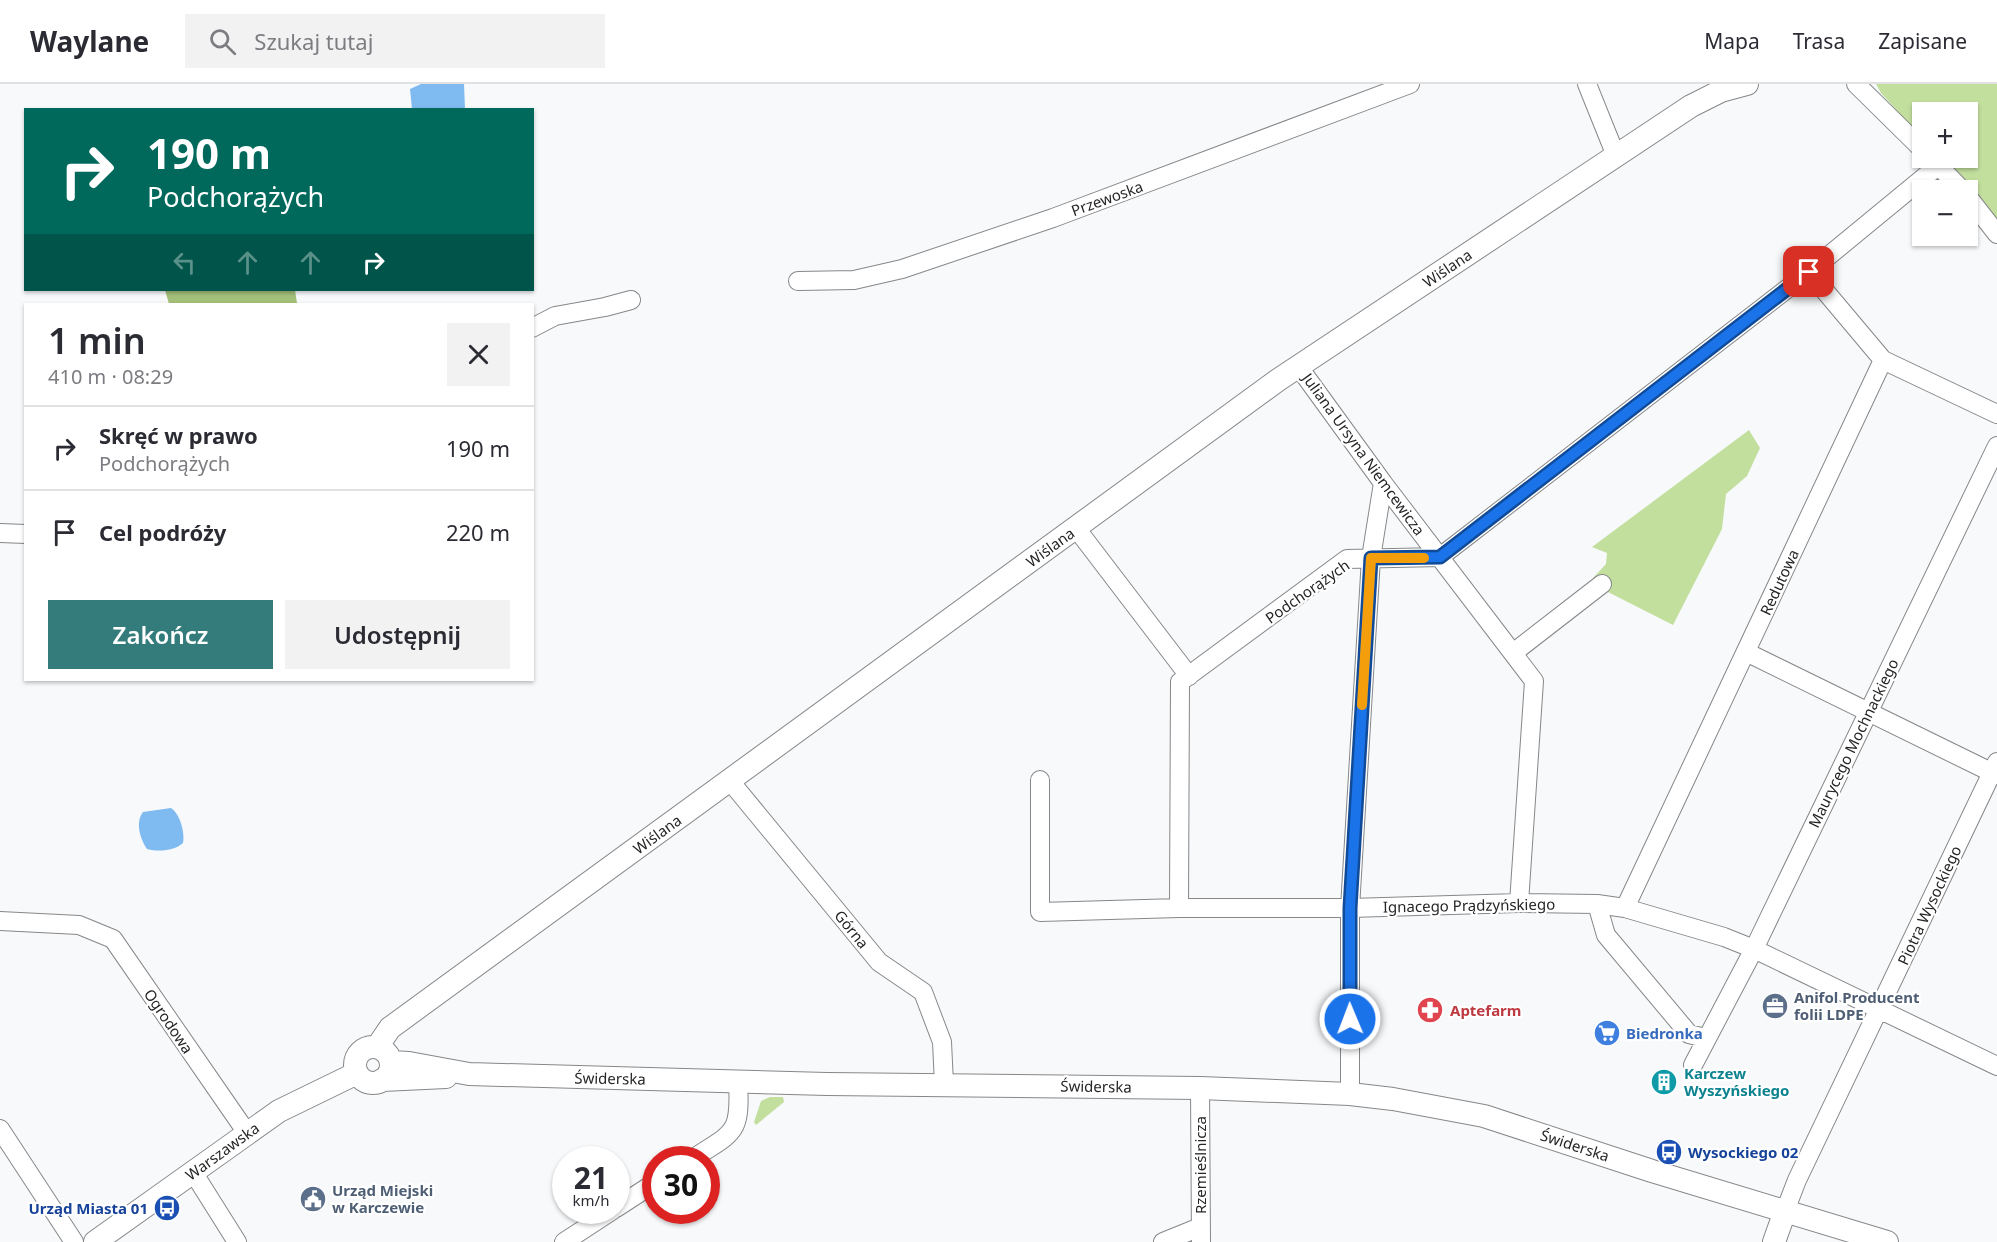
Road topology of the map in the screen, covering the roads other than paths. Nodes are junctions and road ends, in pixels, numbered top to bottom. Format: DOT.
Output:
graph roads {
  1 [pos="1410,84"];
  2 [pos="1587,84"];
  3 [pos="1747,84"];
  4 [pos="1856,84"];
  5 [pos="1912,139"];
  6 [pos="1616,156"];
  7 [pos="1927,168"];
  8 [pos="1942,168"];
  9 [pos="1953,180"];
  10 [pos="1978,210"];
  11 [pos="1997,234"];
  12 [pos="1809,272"];
  13 [pos="798,281"];
  14 [pos="631,300"];
  15 [pos="534,327"];
  16 [pos="1883,360"];
  17 [pos="1298,366"];
  18 [pos="1997,414"];
  19 [pos="1997,446"];
  20 [pos="1383,483"];
  21 [pos="1076,528"];
  22 [pos="0,533"];
  23 [pos="24,534"];
  24 [pos="1440,557"];
  25 [pos="1371,558"];
  26 [pos="1602,584"];
  27 [pos="1746,652"];
  28 [pos="1513,653"];
  29 [pos="1189,676"];
  30 [pos="1868,712"];
  31 [pos="1995,769"];
  32 [pos="1040,780"];
  33 [pos="730,781"];
  34 [pos="1519,903"];
  35 [pos="1597,904"];
  36 [pos="1179,908"];
  37 [pos="1350,908"];
  38 [pos="1624,908"];
  39 [pos="0,921"];
  40 [pos="1754,949"];
  41 [pos="1878,1010"];
  42 [pos="1705,1038"];
  43 [pos="383,1063"];
  44 [pos="1693,1065"];
  45 [pos="1997,1066"];
  46 [pos="357,1073"];
  47 [pos="738,1081"];
  48 [pos="944,1084"];
  49 [pos="1200,1088"];
  50 [pos="1350,1094"];
  51 [pos="0,1129"];
  52 [pos="247,1133"];
  53 [pos="711,1146"];
  54 [pos="193,1172"];
  55 [pos="1785,1211"];
  56 [pos="592,1224"];
  57 [pos="1201,1235"];
  58 [pos="74,1242"];
  59 [pos="95,1242"];
  60 [pos="237,1242"];
  61 [pos="564,1242"];
  62 [pos="1163,1242"];
  63 [pos="1774,1242"];
  64 [pos="1887,1242"];
  1 -- 13 [label="street, Przewoska"];
  2 -- 6 [label="street"];
  3 -- 6 [label="street, Wiślana"];
  4 -- 5 [label="street"];
  6 -- 17 [label="street, Wiślana"];
  7 -- 12 [label="street"];
  8 -- 9 [label="street"];
  10 -- 11 [label="street"];
  12 -- 16 [label="street"];
  12 -- 24 [label="street"];
  14 -- 15 [label="street"];
  16 -- 18 [label="street"];
  16 -- 27 [label="street, Redutowa"];
  17 -- 20 [label="street, Juliana Ursyna Niemcewicza"];
  17 -- 21 [label="street, Wiślana"];
  19 -- 30 [label="street, Maurycego Mochnackiego"];
  20 -- 24 [label="street, Juliana Ursyna Niemcewicza"];
  20 -- 25 [label="street"];
  21 -- 29 [label="street"];
  21 -- 33 [label="street, Wiślana"];
  22 -- 23 [label="street"];
  24 -- 25 [label="street, Podchorążych"];
  24 -- 28 [label="street, Juliana Ursyna Niemcewicza"];
  25 -- 29 [label="street, Podchorążych"];
  25 -- 37 [label="street"];
  26 -- 28 [label="street"];
  27 -- 30 [label="street"];
  27 -- 38 [label="street, Redutowa"];
  28 -- 34 [label="street, Juliana Ursyna Niemcewicza"];
  29 -- 36 [label="street"];
  30 -- 31 [label="street"];
  30 -- 40 [label="street, Maurycego Mochnackiego"];
  31 -- 41 [label="street, Piotra Wysockiego"];
  32 -- 36 [label="street, Ignacego Prądzyńskiego"];
  33 -- 43 [label="street, Wiślana"];
  33 -- 48 [label="street, Górna"];
  34 -- 35 [label="street, Ignacego Prądzyńskiego"];
  34 -- 37 [label="street, Ignacego Prądzyńskiego"];
  35 -- 38 [label="street, Ignacego Prądzyńskiego"];
  35 -- 42 [label="street"];
  36 -- 37 [label="street, Ignacego Prądzyńskiego"];
  37 -- 50 [label="street"];
  38 -- 40 [label="street, Ignacego Prądzyńskiego"];
  39 -- 52 [label="street, Ogrodowa"];
  40 -- 41 [label="street, Ignacego Prądzyńskiego"];
  40 -- 42 [label="street, Maurycego Mochnackiego"];
  41 -- 45 [label="street, Ignacego Prądzyńskiego"];
  41 -- 55 [label="street, Piotra Wysockiego"];
  42 -- 44 [label="street, Maurycego Mochnackiego"];
  43 -- 46 [label="street"];
  43 -- 46 [label="street"];
  43 -- 47 [label="street, Świderska"];
  46 -- 52 [label="street, Warszawska"];
  47 -- 48 [label="street, Świderska"];
  47 -- 53 [label="street"];
  48 -- 49 [label="street, Świderska"];
  49 -- 50 [label="street, Świderska"];
  49 -- 57 [label="street, Rzemieślnicza"];
  50 -- 55 [label="street, Świderska"];
  51 -- 58 [label="street"];
  52 -- 54 [label="street, Warszawska"];
  54 -- 59 [label="street, Warszawska"];
  54 -- 60 [label="street"];
  55 -- 63 [label="street"];
  55 -- 64 [label="street, Świderska"];
  56 -- 61 [label="street"];
  57 -- 62 [label="street"];
}
